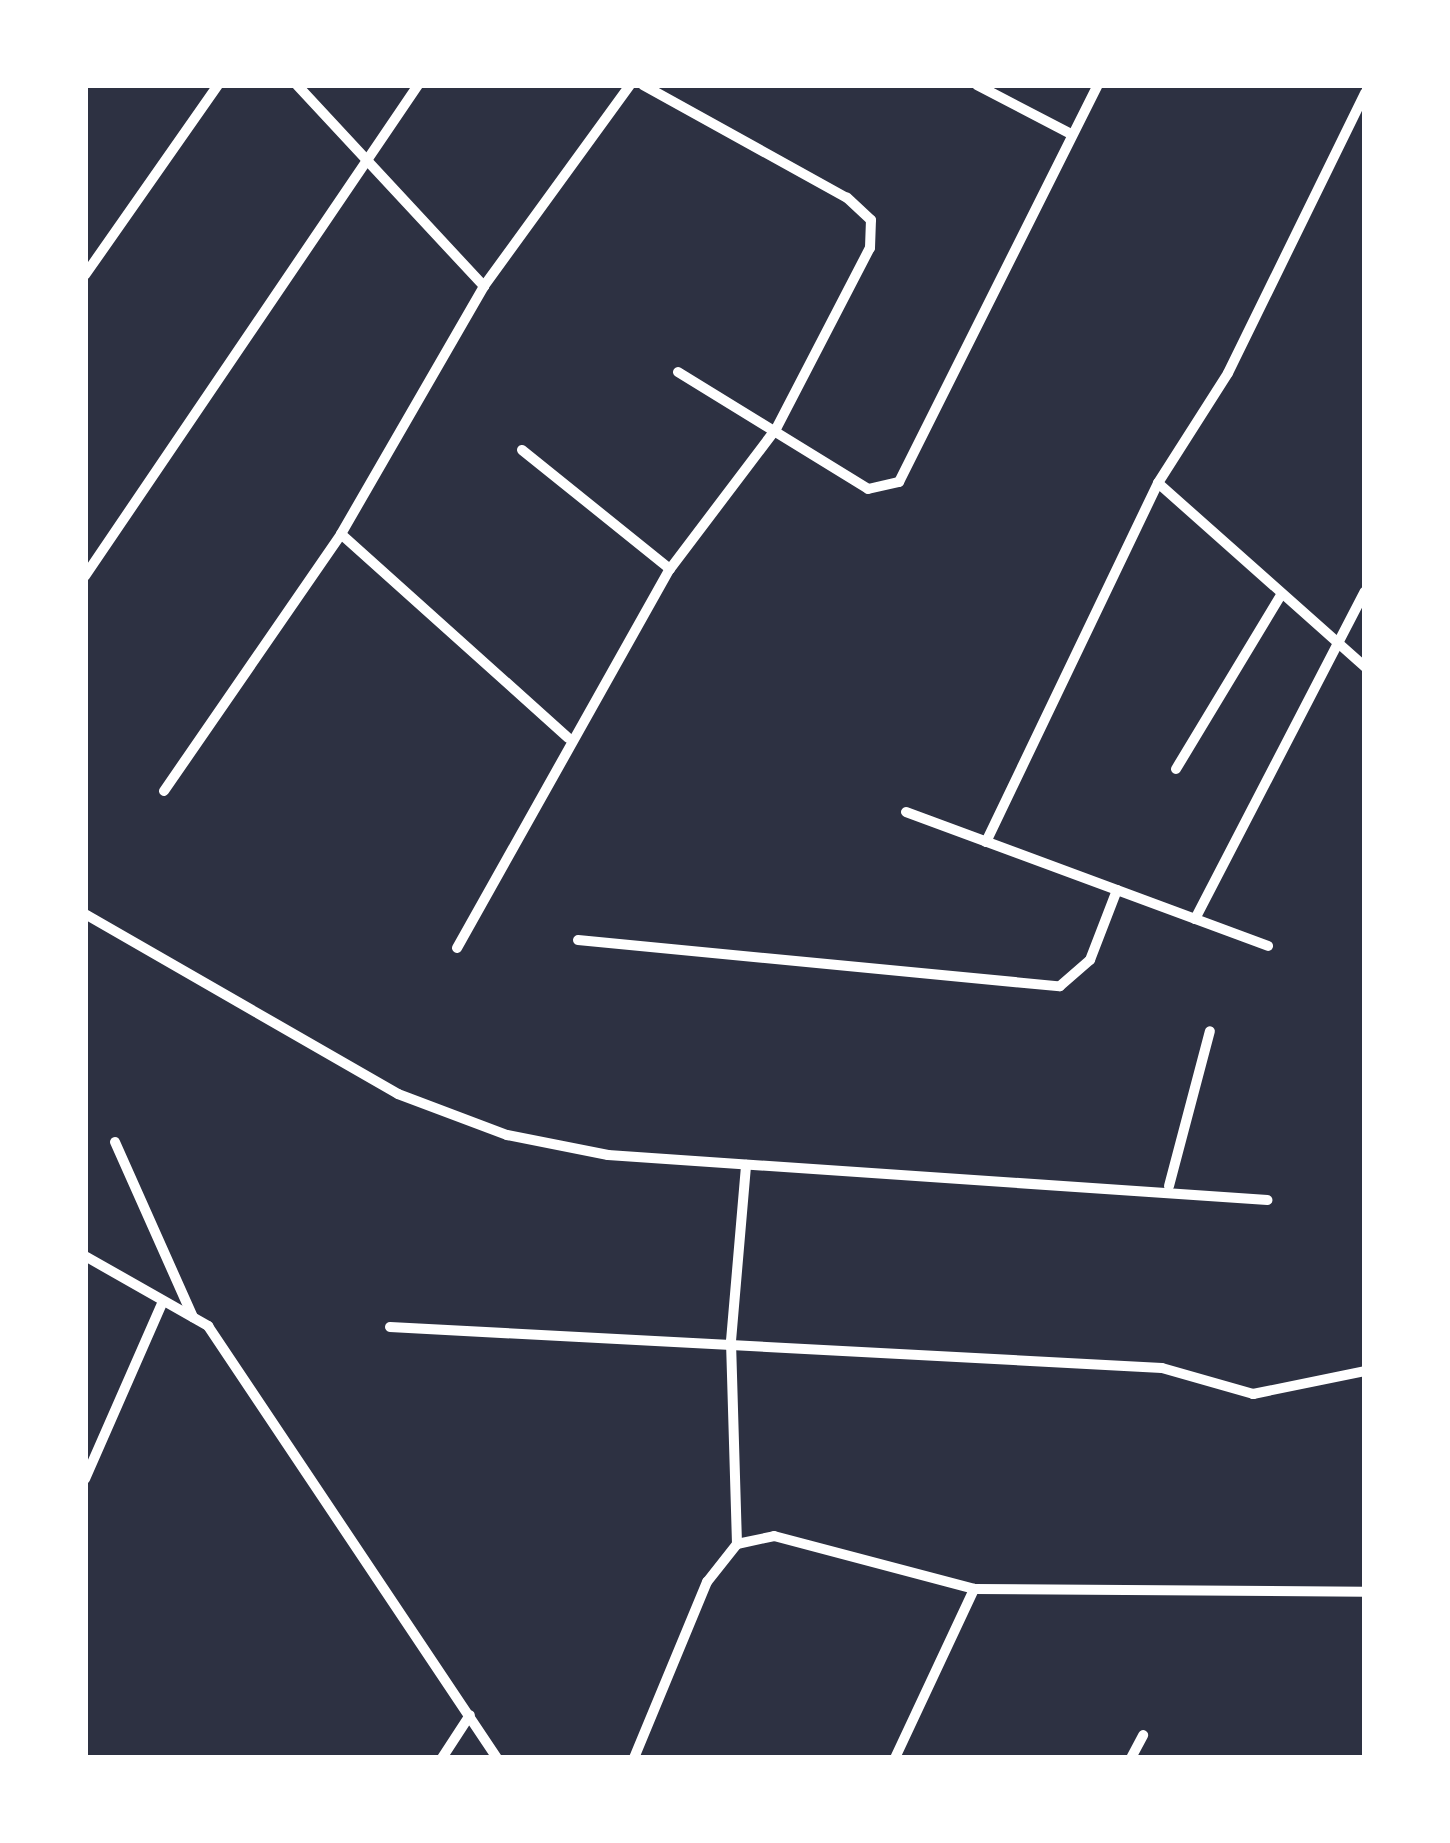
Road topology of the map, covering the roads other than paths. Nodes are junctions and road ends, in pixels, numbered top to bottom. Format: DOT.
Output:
graph roads {
  1 [pos="218,85"];
  2 [pos="297,85"];
  3 [pos="418,85"];
  4 [pos="630,85"];
  5 [pos="643,85"];
  6 [pos="977,85"];
  7 [pos="1098,85"];
  8 [pos="1365,93"];
  9 [pos="1071,134"];
  10 [pos="369,153"];
  11 [pos="85,276"];
  12 [pos="484,286"];
  13 [pos="678,372"];
  14 [pos="776,429"];
  15 [pos="522,450"];
  16 [pos="1158,483"];
  17 [pos="341,534"];
  18 [pos="670,569"];
  19 [pos="85,576"];
  20 [pos="1365,590"];
  21 [pos="1282,593"];
  22 [pos="1340,644"];
  23 [pos="1365,667"];
  24 [pos="568,738"];
  25 [pos="1176,769"];
  26 [pos="164,792"];
  27 [pos="906,812"];
  28 [pos="986,842"];
  29 [pos="1117,890"];
  30 [pos="85,914"];
  31 [pos="1195,919"];
  32 [pos="578,940"];
  33 [pos="1268,946"];
  34 [pos="457,948"];
  35 [pos="1210,1031"];
  36 [pos="115,1142"];
  37 [pos="746,1165"];
  38 [pos="1169,1186"];
  39 [pos="1267,1200"];
  40 [pos="85,1256"];
  41 [pos="163,1300"];
  42 [pos="194,1318"];
  43 [pos="390,1326"];
  44 [pos="731,1341"];
  45 [pos="1365,1372"];
  46 [pos="85,1479"];
  47 [pos="737,1544"];
  48 [pos="974,1588"];
  49 [pos="1365,1592"];
  50 [pos="470,1715"];
  51 [pos="1143,1735"];
  52 [pos="442,1758"];
  53 [pos="496,1758"];
  54 [pos="634,1758"];
  55 [pos="895,1758"];
  56 [pos="1131,1758"];
  1 -- 11 [label="street"];
  2 -- 10 [label="street"];
  3 -- 10 [label="street"];
  4 -- 12 [label="street"];
  5 -- 14 [label="street"];
  6 -- 9 [label="street"];
  7 -- 9 [label="street"];
  8 -- 16 [label="street"];
  9 -- 14 [label="street"];
  10 -- 12 [label="street"];
  10 -- 19 [label="street"];
  12 -- 17 [label="street"];
  13 -- 14 [label="street"];
  14 -- 18 [label="street"];
  15 -- 18 [label="street"];
  16 -- 21 [label="street"];
  16 -- 28 [label="street"];
  17 -- 24 [label="street"];
  17 -- 26 [label="street"];
  18 -- 24 [label="street"];
  20 -- 22 [label="street"];
  21 -- 22 [label="street"];
  21 -- 25 [label="street"];
  22 -- 23 [label="street"];
  22 -- 31 [label="street"];
  24 -- 34 [label="street"];
  27 -- 28 [label="street"];
  28 -- 29 [label="street"];
  29 -- 31 [label="street"];
  29 -- 32 [label="street"];
  30 -- 37 [label="street"];
  31 -- 33 [label="street"];
  35 -- 38 [label="street"];
  36 -- 42 [label="street"];
  37 -- 38 [label="street"];
  37 -- 44 [label="street"];
  38 -- 39 [label="street"];
  40 -- 41 [label="street"];
  41 -- 42 [label="street"];
  41 -- 46 [label="street"];
  42 -- 50 [label="street"];
  43 -- 44 [label="street"];
  44 -- 45 [label="street"];
  44 -- 47 [label="street"];
  47 -- 48 [label="street"];
  47 -- 54 [label="street"];
  48 -- 49 [label="street"];
  48 -- 55 [label="street"];
  50 -- 52 [label="street"];
  50 -- 53 [label="street"];
  51 -- 56 [label="street"];
}
